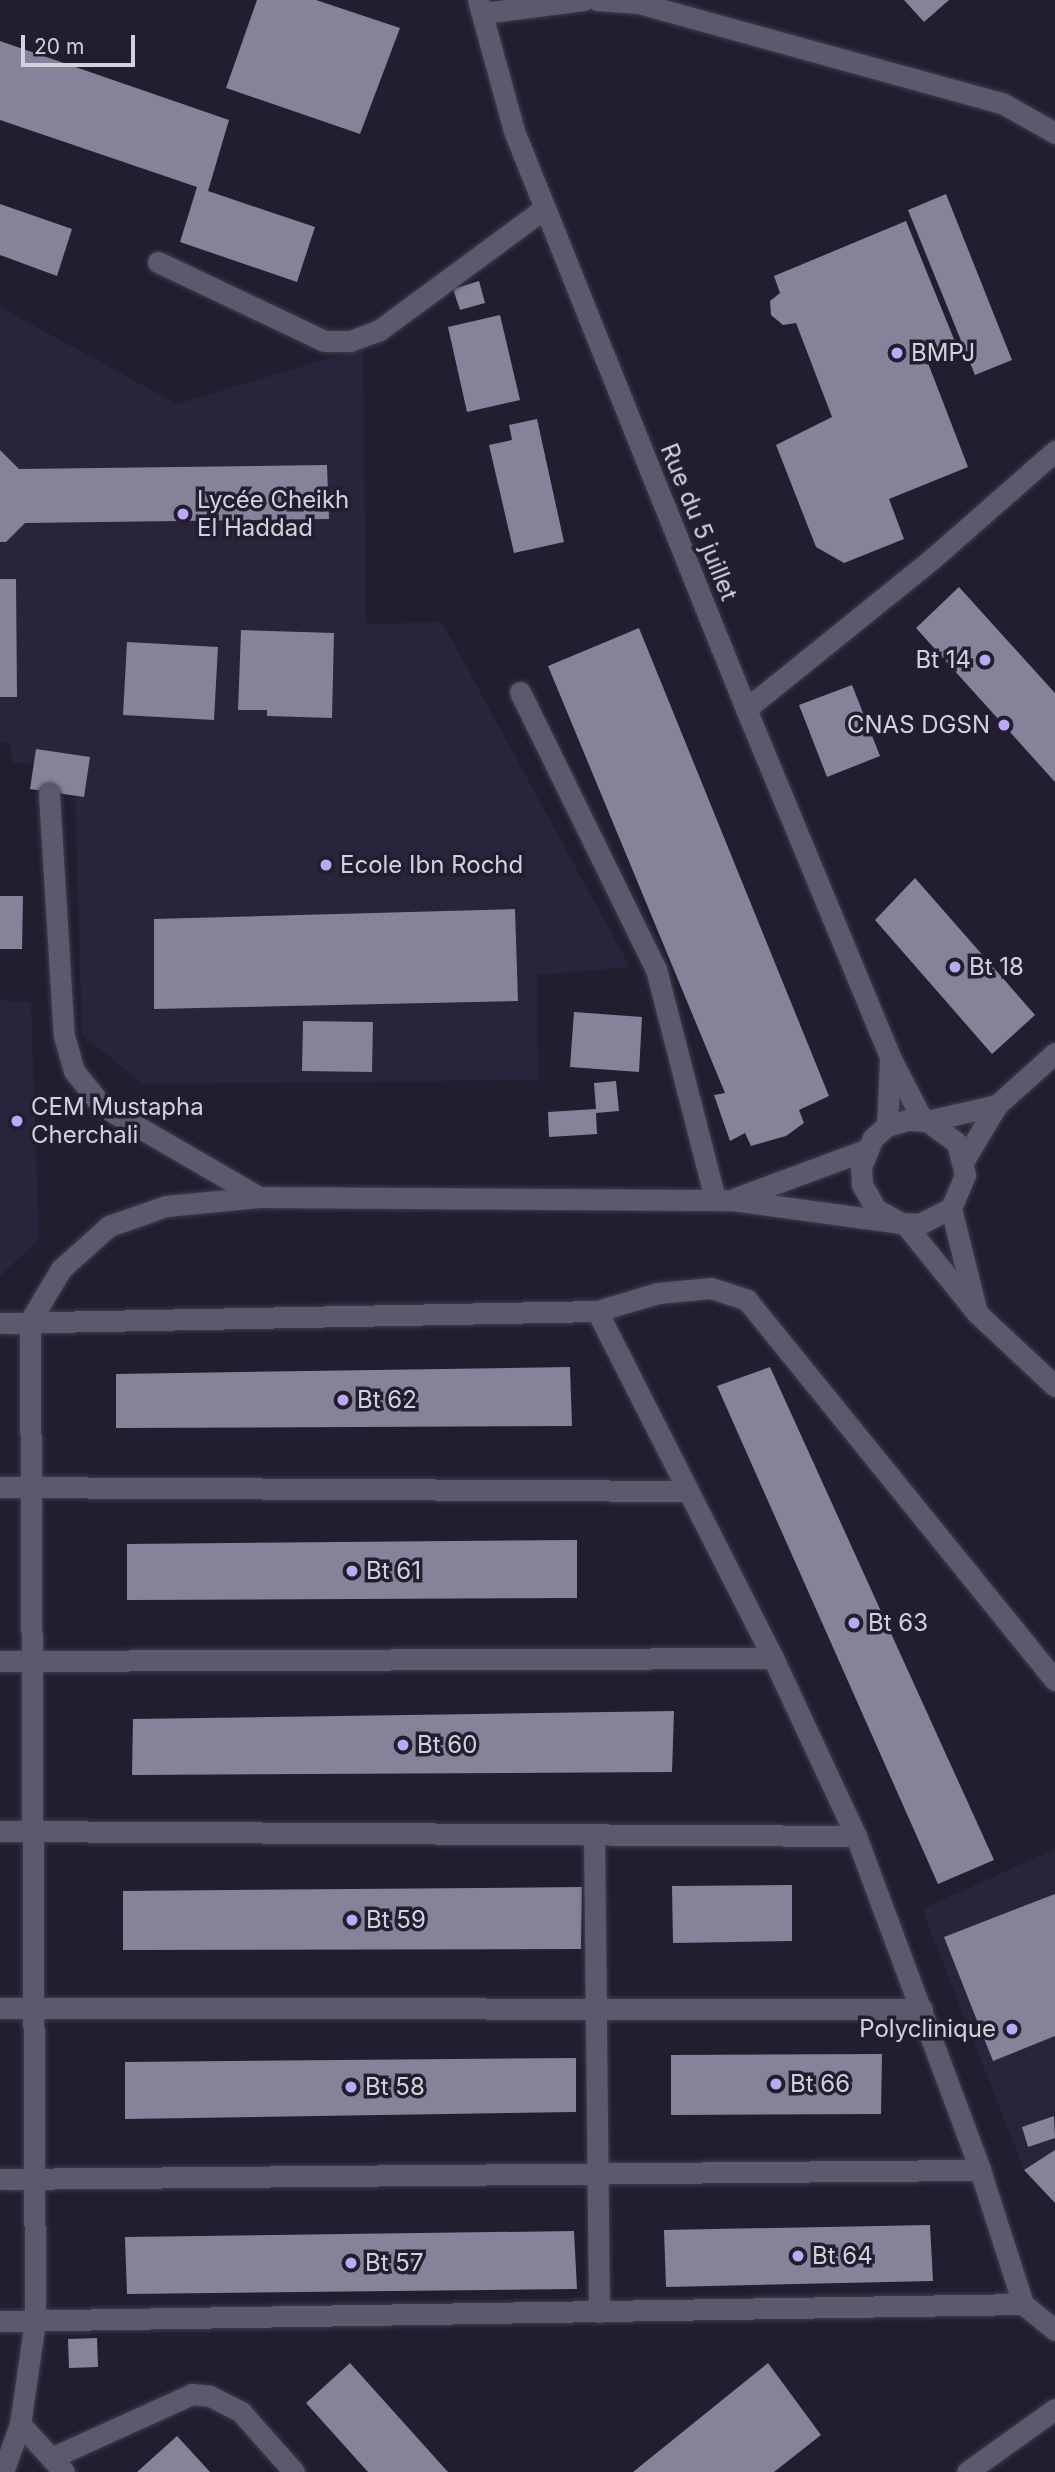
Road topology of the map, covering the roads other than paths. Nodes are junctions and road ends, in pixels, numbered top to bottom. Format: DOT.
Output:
graph roads {
  1 [pos="583,0"];
  2 [pos="597,0"];
  3 [pos="481,6"];
  4 [pos="1055,133"];
  5 [pos="545,208"];
  6 [pos="158,262"];
  7 [pos="1055,451"];
  8 [pos="520,692"];
  9 [pos="746,709"];
  10 [pos="49,794"];
  11 [pos="1055,1053"];
  12 [pos="890,1057"];
  13 [pos="997,1105"];
  14 [pos="925,1121"];
  15 [pos="887,1126"];
  16 [pos="866,1150"];
  17 [pos="964,1160"];
  18 [pos="259,1197"];
  19 [pos="723,1199"];
  20 [pos="951,1208"];
  21 [pos="903,1223"];
  22 [pos="597,1311"];
  23 [pos="977,1312"];
  24 [pos="30,1321"];
  25 [pos="0,1323"];
  26 [pos="1055,1386"];
  27 [pos="0,1487"];
  28 [pos="28,1487"];
  29 [pos="686,1491"];
  30 [pos="773,1658"];
  31 [pos="0,1661"];
  32 [pos="30,1661"];
  33 [pos="1055,1680"];
  34 [pos="0,1831"];
  35 [pos="31,1831"];
  36 [pos="594,1834"];
  37 [pos="856,1836"];
  38 [pos="0,2008"];
  39 [pos="35,2008"];
  40 [pos="597,2009"];
  41 [pos="922,2009"];
  42 [pos="980,2170"];
  43 [pos="597,2174"];
  44 [pos="36,2178"];
  45 [pos="0,2179"];
  46 [pos="1023,2304"];
  47 [pos="599,2312"];
  48 [pos="0,2321"];
  49 [pos="35,2321"];
  50 [pos="1055,2330"];
  51 [pos="1055,2409"];
  52 [pos="20,2424"];
  53 [pos="58,2465"];
  54 [pos="3,2472"];
  55 [pos="294,2472"];
  56 [pos="967,2472"];
  1 -- 3 [label="street"];
  2 -- 4 [label="street"];
  3 -- 5 [label="street, Rue du 5 juillet"];
  5 -- 6 [label="street"];
  5 -- 9 [label="street, Rue du 5 juillet"];
  7 -- 9 [label="street"];
  8 -- 19 [label="street"];
  9 -- 12 [label="street, Rue du 5 juillet"];
  10 -- 18 [label="street"];
  11 -- 13 [label="street"];
  12 -- 14 [label="street, Rue du 5 juillet"];
  12 -- 15 [label="street"];
  13 -- 14 [label="street"];
  13 -- 17 [label="street"];
  14 -- 15 [label="street"];
  14 -- 17 [label="street"];
  15 -- 16 [label="street"];
  16 -- 19 [label="street"];
  16 -- 21 [label="street"];
  17 -- 20 [label="street"];
  18 -- 19 [label="street"];
  18 -- 24 [label="street"];
  19 -- 21 [label="street"];
  20 -- 21 [label="street"];
  20 -- 23 [label="street"];
  21 -- 23 [label="street"];
  22 -- 24 [label="street"];
  22 -- 29 [label="street"];
  22 -- 33 [label="street"];
  23 -- 26 [label="street"];
  24 -- 25 [label="street"];
  24 -- 28 [label="street"];
  27 -- 28 [label="street"];
  28 -- 29 [label="street"];
  28 -- 32 [label="street"];
  29 -- 30 [label="street"];
  30 -- 32 [label="street"];
  30 -- 37 [label="street"];
  31 -- 32 [label="street"];
  32 -- 35 [label="street"];
  34 -- 35 [label="street"];
  35 -- 36 [label="street"];
  35 -- 39 [label="street"];
  36 -- 37 [label="street"];
  36 -- 40 [label="street"];
  37 -- 41 [label="street"];
  38 -- 39 [label="street"];
  39 -- 40 [label="street"];
  39 -- 44 [label="street"];
  40 -- 41 [label="street"];
  40 -- 43 [label="street"];
  41 -- 42 [label="street"];
  42 -- 43 [label="street"];
  42 -- 46 [label="street"];
  43 -- 44 [label="street"];
  43 -- 47 [label="street"];
  44 -- 45 [label="street"];
  44 -- 49 [label="street"];
  46 -- 47 [label="street"];
  46 -- 50 [label="street"];
  47 -- 49 [label="street"];
  48 -- 49 [label="street"];
  49 -- 52 [label="street"];
  51 -- 56 [label="street"];
  52 -- 53 [label="street"];
  52 -- 54 [label="street"];
  53 -- 55 [label="street"];
}
